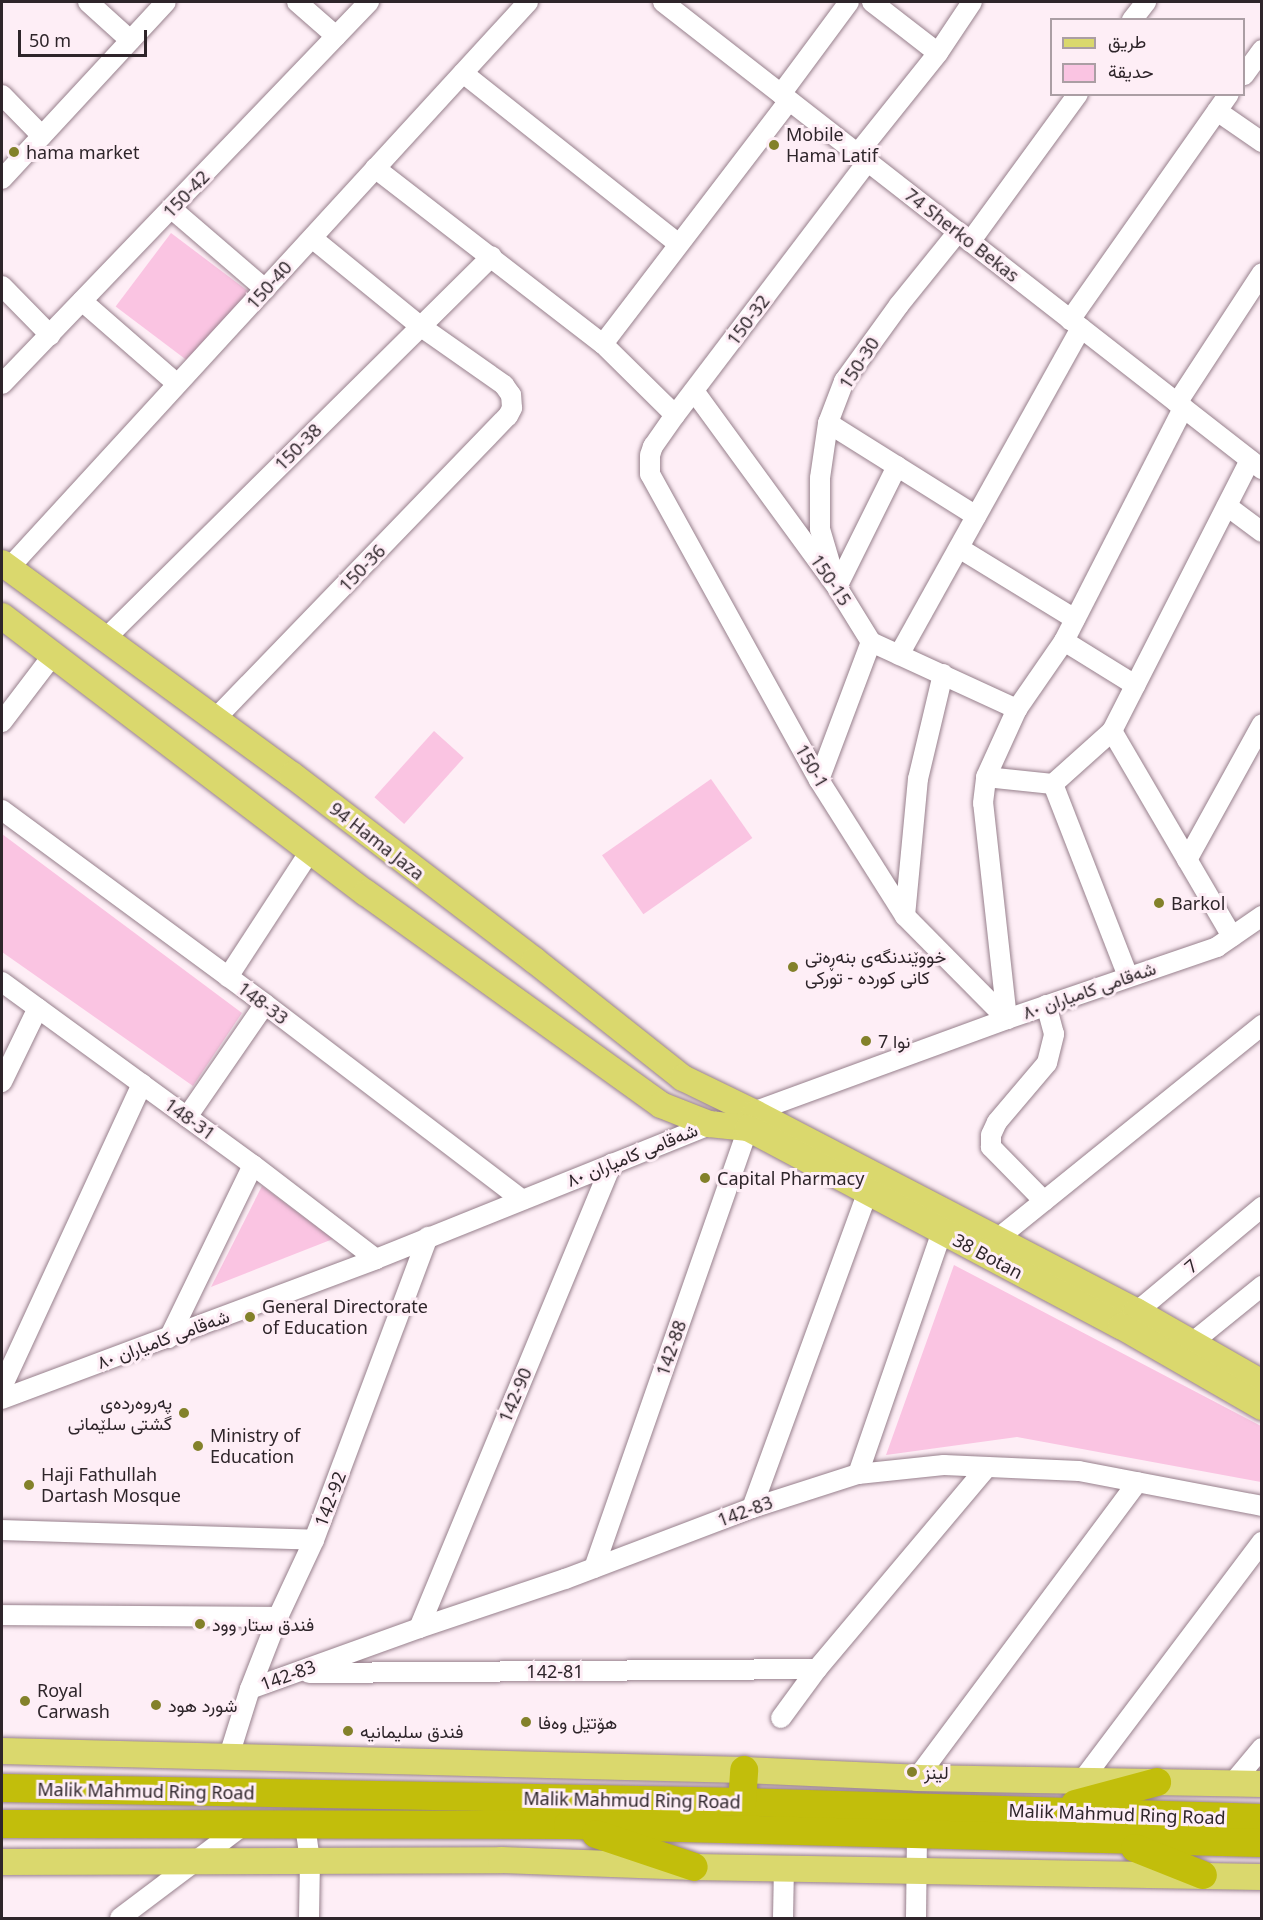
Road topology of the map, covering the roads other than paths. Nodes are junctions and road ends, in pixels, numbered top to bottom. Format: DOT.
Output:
graph roads {
  1 [pos="88,2"];
  2 [pos="166,2"];
  3 [pos="297,2"];
  4 [pos="369,2"];
  5 [pos="528,2"];
  6 [pos="663,2"];
  7 [pos="849,2"];
  8 [pos="872,2"];
  9 [pos="972,2"];
  10 [pos="1146,2"];
  11 [pos="1134,18"];
  12 [pos="336,36"];
  13 [pos="130,40"];
  14 [pos="1262,51"];
  15 [pos="938,53"];
  16 [pos="463,73"];
  17 [pos="1245,74"];
  18 [pos="2,95"];
  19 [pos="1076,96"];
  20 [pos="1228,96"];
  21 [pos="785,97"];
  22 [pos="1217,111"];
  23 [pos="42,136"];
  24 [pos="1262,142"];
  25 [pos="863,157"];
  26 [pos="375,168"];
  27 [pos="2,179"];
  28 [pos="172,209"];
  29 [pos="964,237"];
  30 [pos="312,238"];
  31 [pos="679,244"];
  32 [pos="492,256"];
  33 [pos="1262,273"];
  34 [pos="2,286"];
  35 [pos="265,289"];
  36 [pos="82,301"];
  37 [pos="1076,324"];
  38 [pos="420,326"];
  39 [pos="50,335"];
  40 [pos="603,344"];
  41 [pos="2,384"];
  42 [pos="177,384"];
  43 [pos="694,390"];
  44 [pos="1180,406"];
  45 [pos="675,415"];
  46 [pos="828,423"];
  47 [pos="1256,465"];
  48 [pos="897,466"];
  49 [pos="657,485"];
  50 [pos="1227,506"];
  51 [pos="976,516"];
  52 [pos="1262,532"];
  53 [pos="958,548"];
  54 [pos="5,566"];
  55 [pos="837,587"];
  56 [pos="2,616"];
  57 [pos="1075,619"];
  58 [pos="105,639"];
  59 [pos="1064,641"];
  60 [pos="872,642"];
  61 [pos="53,655"];
  62 [pos="899,655"];
  63 [pos="944,674"];
  64 [pos="1135,685"];
  65 [pos="1017,709"];
  66 [pos="215,719"];
  67 [pos="2,722"];
  68 [pos="1262,724"];
  69 [pos="1112,731"];
  70 [pos="986,777"];
  71 [pos="819,780"];
  72 [pos="1053,784"];
  73 [pos="2,810"];
  74 [pos="310,851"];
  75 [pos="1187,860"];
  76 [pos="1262,904"];
  77 [pos="905,916"];
  78 [pos="1256,920"];
  79 [pos="1232,936"];
  80 [pos="1128,976"];
  81 [pos="228,977"];
  82 [pos="2,982"];
  83 [pos="265,1004"];
  84 [pos="1046,1005"];
  85 [pos="38,1008"];
  86 [pos="1007,1018"];
  87 [pos="1262,1025"];
  88 [pos="2,1082"];
  89 [pos="142,1084"];
  90 [pos="188,1117"];
  91 [pos="752,1120"];
  92 [pos="709,1124"];
  93 [pos="612,1163"];
  94 [pos="253,1165"];
  95 [pos="867,1193"];
  96 [pos="522,1200"];
  97 [pos="1044,1201"];
  98 [pos="1262,1207"];
  99 [pos="942,1232"];
  100 [pos="428,1237"];
  101 [pos="997,1239"];
  102 [pos="376,1259"];
  103 [pos="1262,1286"];
  104 [pos="1128,1319"];
  105 [pos="169,1338"];
  106 [pos="1183,1350"];
  107 [pos="1262,1383"];
  108 [pos="2,1387"];
  109 [pos="2,1399"];
  110 [pos="1262,1407"];
  111 [pos="987,1467"];
  112 [pos="858,1474"];
  113 [pos="1138,1482"];
  114 [pos="1262,1506"];
  115 [pos="752,1508"];
  116 [pos="2,1530"];
  117 [pos="315,1540"];
  118 [pos="1262,1542"];
  119 [pos="594,1568"];
  120 [pos="2,1615"];
  121 [pos="278,1617"];
  122 [pos="419,1628"];
  123 [pos="817,1669"];
  124 [pos="294,1673"];
  125 [pos="249,1689"];
  126 [pos="781,1718"];
  127 [pos="1262,1748"];
  128 [pos="2,1751"];
  129 [pos="228,1759"];
  130 [pos="744,1770"];
  131 [pos="917,1778"];
  132 [pos="1081,1782"];
  133 [pos="1157,1782"];
  134 [pos="1232,1784"];
  135 [pos="1262,1784"];
  136 [pos="2,1788"];
  137 [pos="742,1802"];
  138 [pos="1042,1812"];
  139 [pos="1262,1818"];
  140 [pos="2,1824"];
  141 [pos="305,1825"];
  142 [pos="568,1825"];
  143 [pos="242,1826"];
  144 [pos="917,1835"];
  145 [pos="1119,1841"];
  146 [pos="1262,1843"];
  147 [pos="310,1860"];
  148 [pos="2,1862"];
  149 [pos="196,1862"];
  150 [pos="694,1867"];
  151 [pos="784,1868"];
  152 [pos="916,1869"];
  153 [pos="1203,1875"];
  154 [pos="1262,1877"];
  155 [pos="120,1918"];
  156 [pos="309,1918"];
  157 [pos="783,1918"];
  158 [pos="916,1918"];
  1 -- 13 [label="street"];
  2 -- 13 [label="street"];
  3 -- 12 [label="street"];
  4 -- 12 [label="street, 150-42"];
  5 -- 16 [label="street, 150-40"];
  6 -- 21 [label="street, 74 Sherko Bekas"];
  7 -- 21 [label="street"];
  8 -- 15 [label="street"];
  9 -- 15 [label="street, 150-32"];
  10 -- 11 [label="street"];
  12 -- 28 [label="street, 150-42"];
  13 -- 23 [label="street"];
  14 -- 17 [label="street"];
  15 -- 25 [label="street, 150-32"];
  16 -- 26 [label="street, 150-40"];
  16 -- 31 [label="street"];
  18 -- 23 [label="street"];
  19 -- 29 [label="street, 150-30"];
  20 -- 22 [label="street"];
  21 -- 25 [label="street, 74 Sherko Bekas"];
  21 -- 31 [label="street"];
  22 -- 24 [label="street"];
  22 -- 37 [label="street"];
  23 -- 27 [label="street"];
  25 -- 29 [label="street, 74 Sherko Bekas"];
  25 -- 43 [label="street, 150-32"];
  26 -- 30 [label="street, 150-40"];
  26 -- 32 [label="street"];
  28 -- 35 [label="street"];
  28 -- 36 [label="street, 150-42"];
  29 -- 37 [label="street, 74 Sherko Bekas"];
  29 -- 46 [label="street, 150-30"];
  30 -- 35 [label="street, 150-40"];
  30 -- 38 [label="street"];
  31 -- 40 [label="street"];
  32 -- 38 [label="street, 150-38"];
  32 -- 40 [label="street"];
  33 -- 44 [label="street"];
  34 -- 39 [label="street"];
  35 -- 42 [label="street, 150-40"];
  36 -- 39 [label="street, 150-42"];
  36 -- 42 [label="street"];
  37 -- 44 [label="street, 74 Sherko Bekas"];
  37 -- 51 [label="street"];
  38 -- 58 [label="street, 150-38"];
  38 -- 66 [label="street, 150-36"];
  39 -- 41 [label="street, 150-42"];
  40 -- 45 [label="street"];
  42 -- 54 [label="street, 150-40"];
  43 -- 45 [label="street, 150-32"];
  43 -- 55 [label="street, 150-15"];
  44 -- 47 [label="street, 74 Sherko Bekas"];
  44 -- 57 [label="street"];
  45 -- 49 [label="street, 150-32"];
  46 -- 48 [label="street"];
  46 -- 55 [label="street, 150-30"];
  47 -- 50 [label="street"];
  48 -- 51 [label="street"];
  48 -- 55 [label="street"];
  49 -- 71 [label="street, 150-1"];
  50 -- 52 [label="street"];
  50 -- 64 [label="street"];
  51 -- 53 [label="street"];
  53 -- 57 [label="street"];
  53 -- 62 [label="street"];
  54 -- 58 [label="main road, 94 Hama Jaza"];
  55 -- 60 [label="street, 150-15"];
  56 -- 61 [label="main road"];
  57 -- 59 [label="street"];
  58 -- 66 [label="main road, 94 Hama Jaza"];
  59 -- 64 [label="street"];
  59 -- 65 [label="street"];
  60 -- 62 [label="street"];
  60 -- 71 [label="street"];
  61 -- 67 [label="street"];
  61 -- 74 [label="main road"];
  62 -- 63 [label="street"];
  63 -- 65 [label="street"];
  63 -- 77 [label="street"];
  64 -- 69 [label="street"];
  65 -- 70 [label="street"];
  66 -- 91 [label="main road, 94 Hama Jaza"];
  68 -- 75 [label="street"];
  69 -- 72 [label="street"];
  69 -- 75 [label="street"];
  70 -- 72 [label="street"];
  70 -- 86 [label="street"];
  71 -- 77 [label="street, 150-1"];
  72 -- 80 [label="street"];
  73 -- 81 [label="street, 148-33"];
  74 -- 81 [label="street"];
  74 -- 92 [label="main road"];
  75 -- 79 [label="street"];
  76 -- 78 [label="street"];
  77 -- 86 [label="street, 150-1"];
  78 -- 79 [label="street, شەقامی کامیاران ٨٠"];
  79 -- 80 [label="street, شەقامی کامیاران ٨٠"];
  80 -- 84 [label="street, شەقامی کامیاران ٨٠"];
  81 -- 83 [label="street, 148-33"];
  82 -- 85 [label="street, 148-31"];
  83 -- 90 [label="street"];
  83 -- 96 [label="street, 148-33"];
  84 -- 86 [label="street, شەقامی کامیاران ٨٠"];
  84 -- 97 [label="street"];
  85 -- 88 [label="street"];
  85 -- 89 [label="street, 148-31"];
  86 -- 91 [label="street, شەقامی کامیاران ٨٠"];
  87 -- 97 [label="street"];
  89 -- 90 [label="street, 148-31"];
  89 -- 108 [label="street"];
  90 -- 94 [label="street, 148-31"];
  91 -- 92 [label="main road, 38 Botan"];
  91 -- 95 [label="main road, 38 Botan"];
  91 -- 101 [label="main road, 38 Botan"];
  91 -- 119 [label="street, 142-88"];
  92 -- 93 [label="street, شەقامی کامیاران ٨٠"];
  93 -- 96 [label="street, شەقامی کامیاران ٨٠"];
  93 -- 122 [label="street, 142-90"];
  94 -- 102 [label="street, 148-31"];
  94 -- 105 [label="street"];
  95 -- 99 [label="main road, 38 Botan"];
  95 -- 115 [label="street"];
  96 -- 100 [label="street, شەقامی کامیاران ٨٠"];
  97 -- 101 [label="street"];
  98 -- 104 [label="street, 7"];
  99 -- 104 [label="main road, 38 Botan"];
  99 -- 112 [label="street"];
  100 -- 102 [label="street, شەقامی کامیاران ٨٠"];
  100 -- 117 [label="street, 142-92"];
  101 -- 104 [label="main road, 38 Botan"];
  102 -- 105 [label="street, شەقامی کامیاران ٨٠"];
  103 -- 106 [label="street"];
  104 -- 106 [label="main road, 38 Botan"];
  105 -- 109 [label="street, شەقامی کامیاران ٨٠"];
  106 -- 107 [label="main road, 38 Botan"];
  106 -- 110 [label="main road, 38 Botan"];
  111 -- 112 [label="street, 142-83"];
  111 -- 113 [label="street, 142-83"];
  111 -- 123 [label="street"];
  112 -- 115 [label="street, 142-83"];
  113 -- 114 [label="street, 142-83"];
  113 -- 131 [label="street"];
  115 -- 119 [label="street, 142-83"];
  116 -- 117 [label="street"];
  117 -- 121 [label="street, 142-92"];
  118 -- 132 [label="street"];
  119 -- 122 [label="street, 142-83"];
  120 -- 121 [label="street"];
  121 -- 125 [label="street, 142-92"];
  122 -- 124 [label="street, 142-83"];
  123 -- 124 [label="street, 142-81"];
  123 -- 126 [label="street"];
  124 -- 125 [label="street, 142-83"];
  125 -- 129 [label="street, 142-92"];
  127 -- 134 [label="street"];
  128 -- 129 [label="main road"];
  129 -- 130 [label="main road"];
  130 -- 131 [label="main road"];
  130 -- 137 [label="highway"];
  131 -- 132 [label="main road"];
  132 -- 133 [label="main road"];
  133 -- 134 [label="main road"];
  133 -- 138 [label="highway"];
  134 -- 135 [label="main road"];
  136 -- 137 [label="highway, Malik Mahmud Ring Road"];
  137 -- 138 [label="highway, Malik Mahmud Ring Road"];
  138 -- 139 [label="highway, Malik Mahmud Ring Road"];
  140 -- 143 [label="highway, Malik Mahmud Ring Road"];
  141 -- 142 [label="highway, Malik Mahmud Ring Road"];
  141 -- 143 [label="highway, Malik Mahmud Ring Road"];
  141 -- 147 [label="street"];
  142 -- 144 [label="highway, Malik Mahmud Ring Road"];
  142 -- 150 [label="highway"];
  143 -- 149 [label="street"];
  144 -- 145 [label="highway, Malik Mahmud Ring Road"];
  144 -- 152 [label="street"];
  145 -- 146 [label="highway, Malik Mahmud Ring Road"];
  145 -- 153 [label="highway"];
  147 -- 149 [label="main road"];
  147 -- 150 [label="main road"];
  147 -- 156 [label="street"];
  148 -- 149 [label="main road"];
  149 -- 155 [label="street"];
  150 -- 151 [label="main road"];
  151 -- 152 [label="main road"];
  151 -- 157 [label="street"];
  152 -- 153 [label="main road"];
  152 -- 158 [label="street"];
  153 -- 154 [label="main road"];
}
